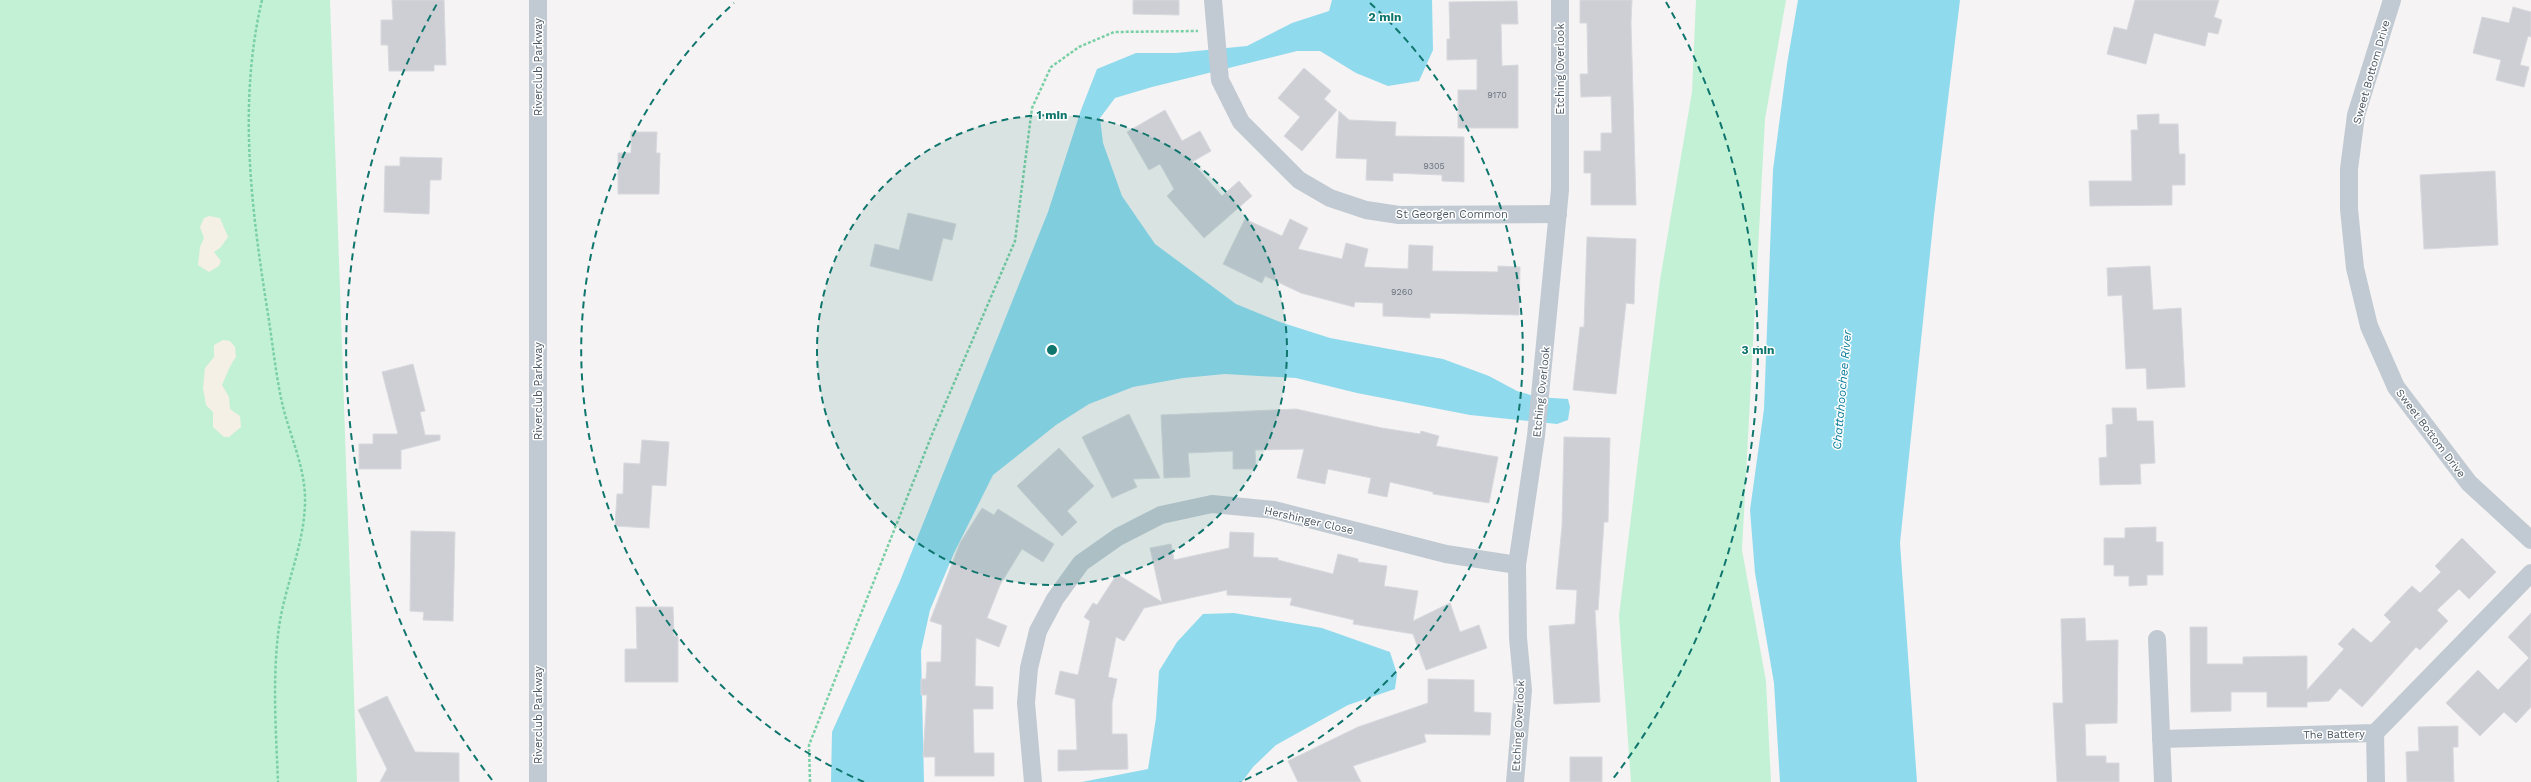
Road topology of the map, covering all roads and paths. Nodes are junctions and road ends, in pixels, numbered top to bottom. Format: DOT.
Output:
graph roads {
  1 [pos="262,0"];
  2 [pos="538,0"];
  3 [pos="1213,0"];
  4 [pos="1560,0"];
  5 [pos="2392,0"];
  6 [pos="1214,31"];
  7 [pos="1558,214"];
  8 [pos="2531,540"];
  9 [pos="1517,565"];
  10 [pos="2531,574"];
  11 [pos="2157,639"];
  12 [pos="2374,733"];
  13 [pos="2162,739"];
  14 [pos="1032,779"];
  15 [pos="278,782"];
  16 [pos="538,782"];
  17 [pos="810,782"];
  18 [pos="1515,782"];
  19 [pos="2164,782"];
  20 [pos="2376,782"];
  1 -- 15 [label="path"];
  2 -- 16 [label="street, Riverclub Parkway"];
  3 -- 6 [label="street, St Georgen Common"];
  4 -- 7 [label="street, Etching Overlook"];
  5 -- 8 [label="street, Sweet Bottom Drive"];
  6 -- 7 [label="street, St Georgen Common"];
  6 -- 17 [label="path"];
  7 -- 9 [label="street, Etching Overlook"];
  9 -- 14 [label="street, Hershinger Close"];
  9 -- 18 [label="street, Etching Overlook"];
  10 -- 12 [label="street, The Battery"];
  11 -- 13 [label="street"];
  12 -- 13 [label="street, The Battery"];
  12 -- 20 [label="street"];
  13 -- 19 [label="street"];
}
